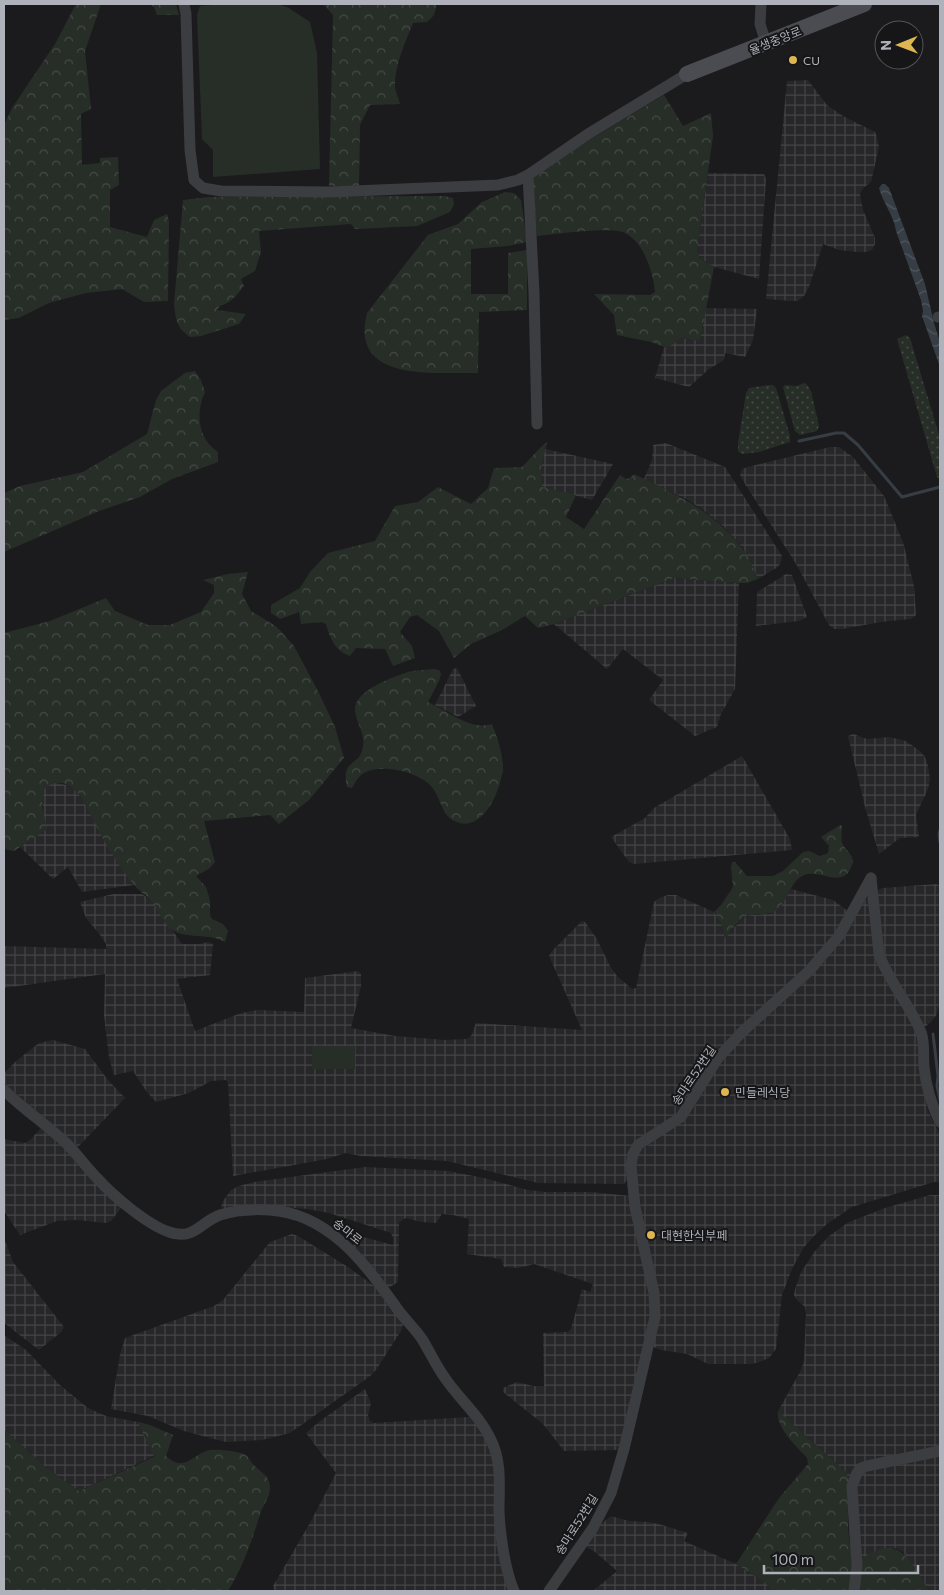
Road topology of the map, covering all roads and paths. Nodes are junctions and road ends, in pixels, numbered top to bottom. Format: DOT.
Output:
graph roads {
  1 [pos="184,4"];
  2 [pos="761,4"];
  3 [pos="864,4"];
  4 [pos="766,43"];
  5 [pos="687,74"];
  6 [pos="528,175"];
  7 [pos="538,424"];
  8 [pos="4,1090"];
  9 [pos="940,1122"];
  10 [pos="940,1451"];
  11 [pos="514,1591"];
  12 [pos="549,1591"];
  13 [pos="854,1591"];
  1 -- 6 [label="street"];
  2 -- 4 [label="street"];
  3 -- 4 [label="street, 율생중앙로"];
  4 -- 5 [label="street, 율생중앙로"];
  5 -- 6 [label="street"];
  6 -- 7 [label="street"];
  8 -- 11 [label="street, 송마로"];
  9 -- 12 [label="street, 송마로52번길"];
  10 -- 13 [label="street"];
}
